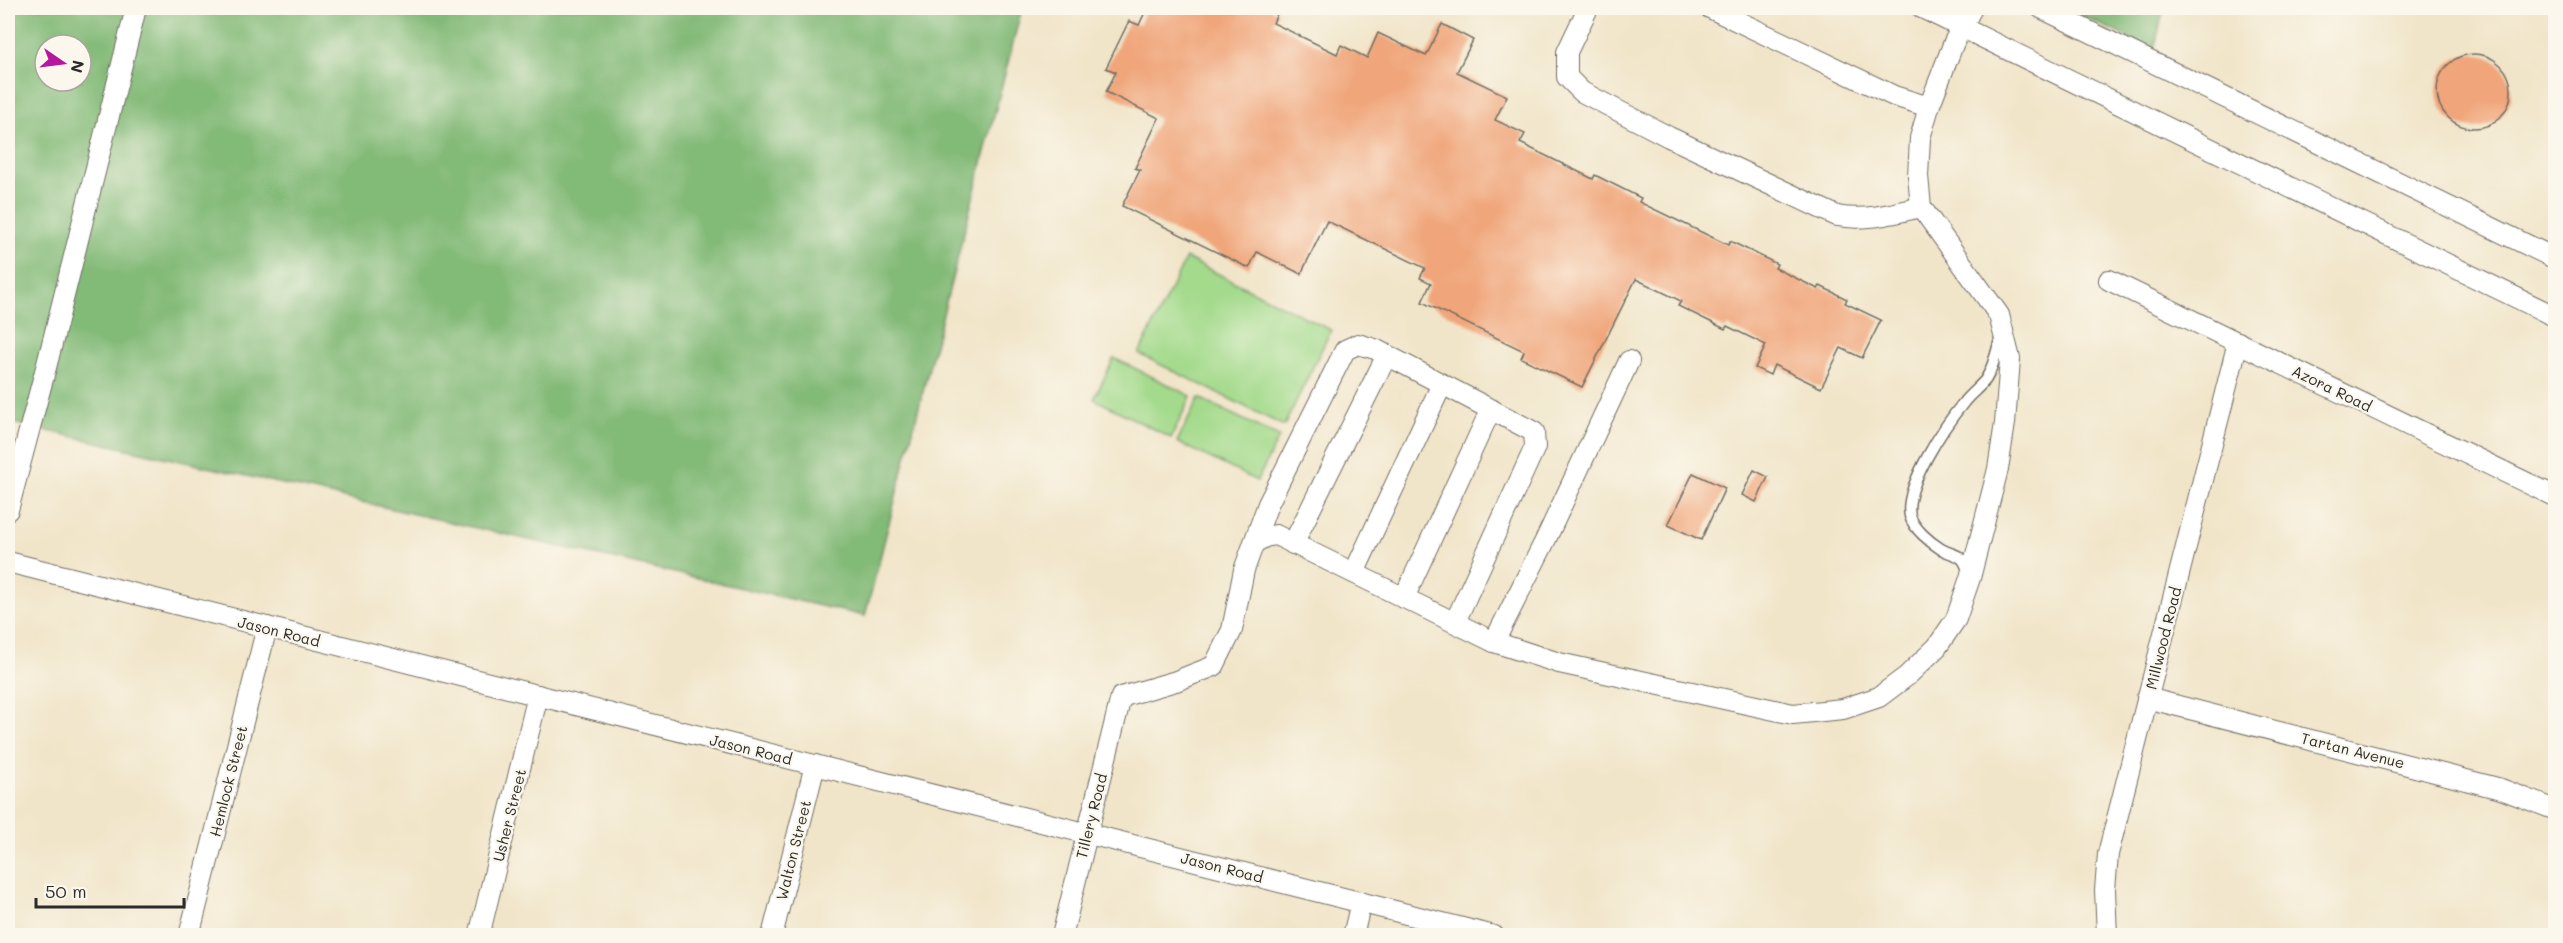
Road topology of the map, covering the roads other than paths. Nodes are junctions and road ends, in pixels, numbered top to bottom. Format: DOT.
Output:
graph roads {
  1 [pos="136,8"];
  2 [pos="1588,8"];
  3 [pos="1710,8"];
  4 [pos="1922,8"];
  5 [pos="1972,8"];
  6 [pos="2041,8"];
  7 [pos="1962,27"];
  8 [pos="1929,107"];
  9 [pos="1921,207"];
  10 [pos="2556,259"];
  11 [pos="2109,280"];
  12 [pos="2556,317"];
  13 [pos="2002,329"];
  14 [pos="2238,342"];
  15 [pos="1387,356"];
  16 [pos="1629,361"];
  17 [pos="1442,384"];
  18 [pos="1491,409"];
  19 [pos="2556,497"];
  20 [pos="8,510"];
  21 [pos="1254,543"];
  22 [pos="1293,544"];
  23 [pos="8,562"];
  24 [pos="1354,573"];
  25 [pos="1970,578"];
  26 [pos="1404,598"];
  27 [pos="1455,622"];
  28 [pos="267,627"];
  29 [pos="1494,642"];
  30 [pos="538,695"];
  31 [pos="2147,698"];
  32 [pos="815,765"];
  33 [pos="2556,810"];
  34 [pos="1087,833"];
  35 [pos="1361,902"];
  36 [pos="189,936"];
  37 [pos="479,936"];
  38 [pos="772,936"];
  39 [pos="1062,936"];
  40 [pos="1353,936"];
  41 [pos="1494,936"];
  42 [pos="2107,936"];
  1 -- 20 [label="street"];
  2 -- 9 [label="street"];
  3 -- 8 [label="street"];
  4 -- 7 [label="street"];
  5 -- 7 [label="street"];
  6 -- 10 [label="street"];
  7 -- 8 [label="street"];
  7 -- 12 [label="street"];
  8 -- 9 [label="street"];
  9 -- 13 [label="street"];
  11 -- 14 [label="street, Azora Road"];
  13 -- 25 [label="street"];
  13 -- 25 [label="lane"];
  14 -- 19 [label="street, Azora Road"];
  14 -- 31 [label="street, Millwood Road"];
  15 -- 17 [label="street"];
  15 -- 21 [label="street"];
  15 -- 22 [label="street"];
  16 -- 29 [label="street"];
  17 -- 18 [label="street"];
  17 -- 24 [label="street"];
  18 -- 26 [label="street"];
  18 -- 27 [label="street"];
  21 -- 22 [label="street"];
  21 -- 34 [label="street, Tillery Road"];
  22 -- 24 [label="street"];
  23 -- 28 [label="street, Jason Road"];
  24 -- 26 [label="street"];
  25 -- 29 [label="street"];
  26 -- 27 [label="street"];
  27 -- 29 [label="street"];
  28 -- 30 [label="street, Jason Road"];
  28 -- 36 [label="street, Hemlock Street"];
  30 -- 32 [label="street, Jason Road"];
  30 -- 37 [label="street, Usher Street"];
  31 -- 33 [label="street, Tartan Avenue"];
  31 -- 42 [label="street, Millwood Road"];
  32 -- 34 [label="street, Jason Road"];
  32 -- 38 [label="street, Walton Street"];
  34 -- 35 [label="street, Jason Road"];
  34 -- 39 [label="street, Tillery Road"];
  35 -- 40 [label="street"];
  35 -- 41 [label="street, Jason Road"];
}
